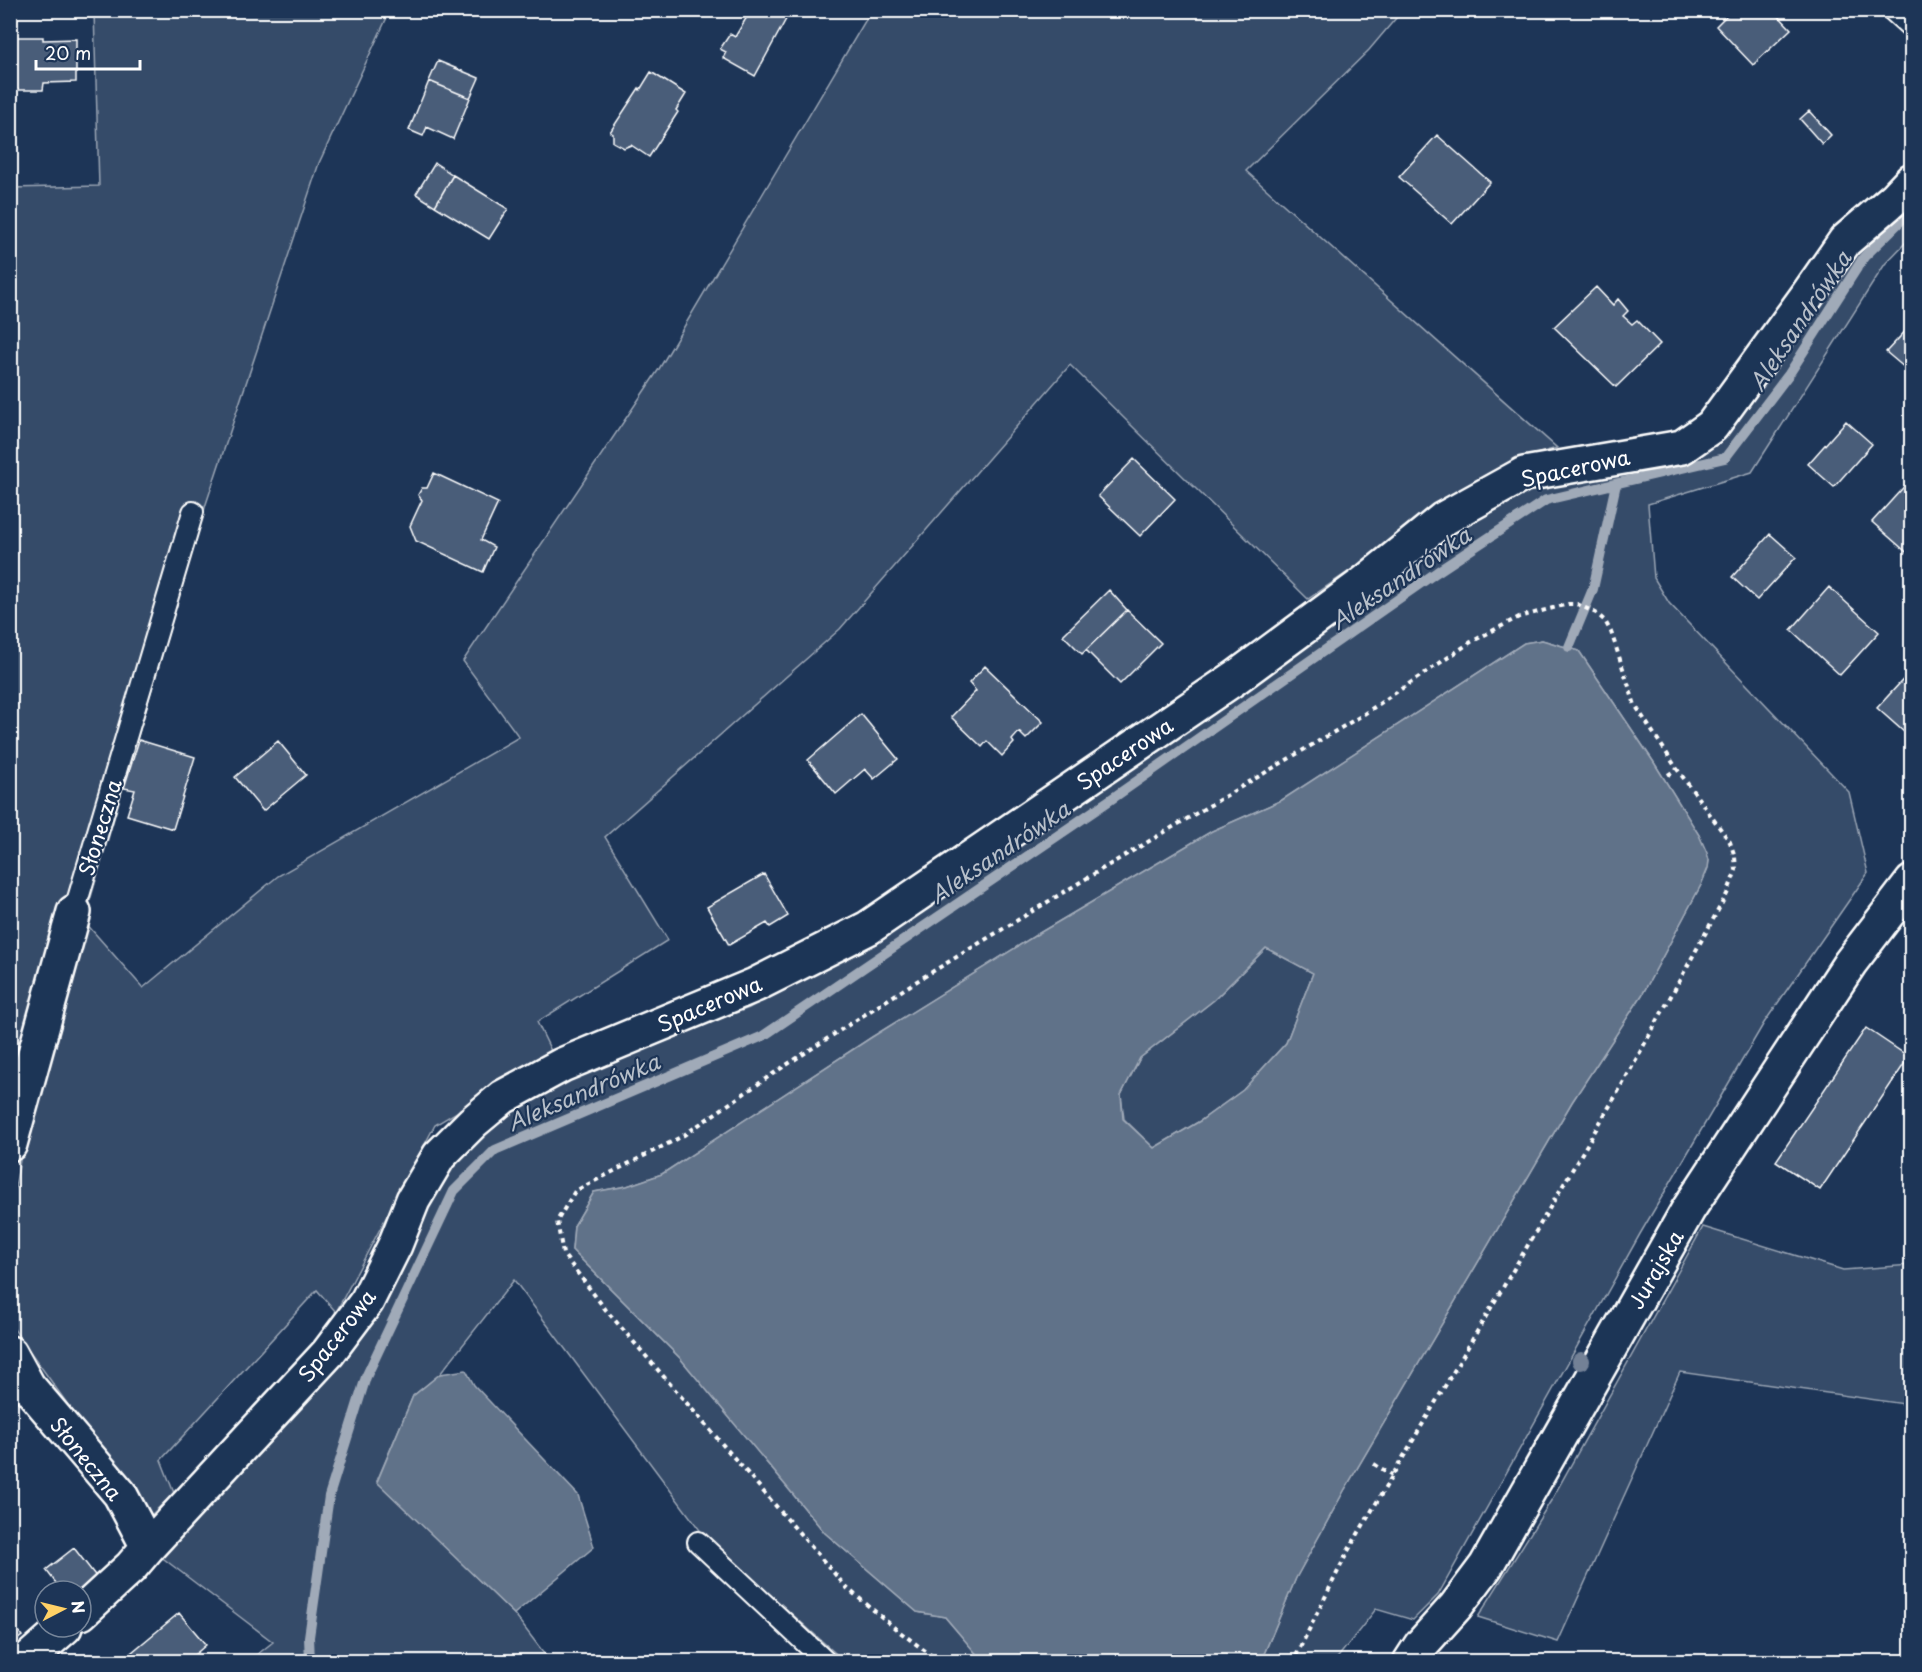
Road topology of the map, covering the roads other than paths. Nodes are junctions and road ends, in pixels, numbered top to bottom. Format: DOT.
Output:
graph roads {
  1 [pos="1892,10"];
  2 [pos="1911,28"];
  3 [pos="1911,180"];
  4 [pos="193,512"];
  5 [pos="1911,882"];
  6 [pos="74,912"];
  7 [pos="10,1143"];
  8 [pos="10,1353"];
  9 [pos="698,1542"];
  10 [pos="148,1546"];
  11 [pos="93,1602"];
  12 [pos="52,1639"];
  13 [pos="26,1662"];
  14 [pos="826,1662"];
  15 [pos="1410,1662"];
  1 -- 2 [label="lane"];
  3 -- 10 [label="street, Spacerowa"];
  4 -- 6 [label="lane, Słoneczna"];
  5 -- 15 [label="street, Jurajska"];
  6 -- 7 [label="street, Słoneczna"];
  8 -- 10 [label="street, Słoneczna"];
  9 -- 14 [label="lane"];
  10 -- 11 [label="street"];
  12 -- 13 [label="street"];
}
